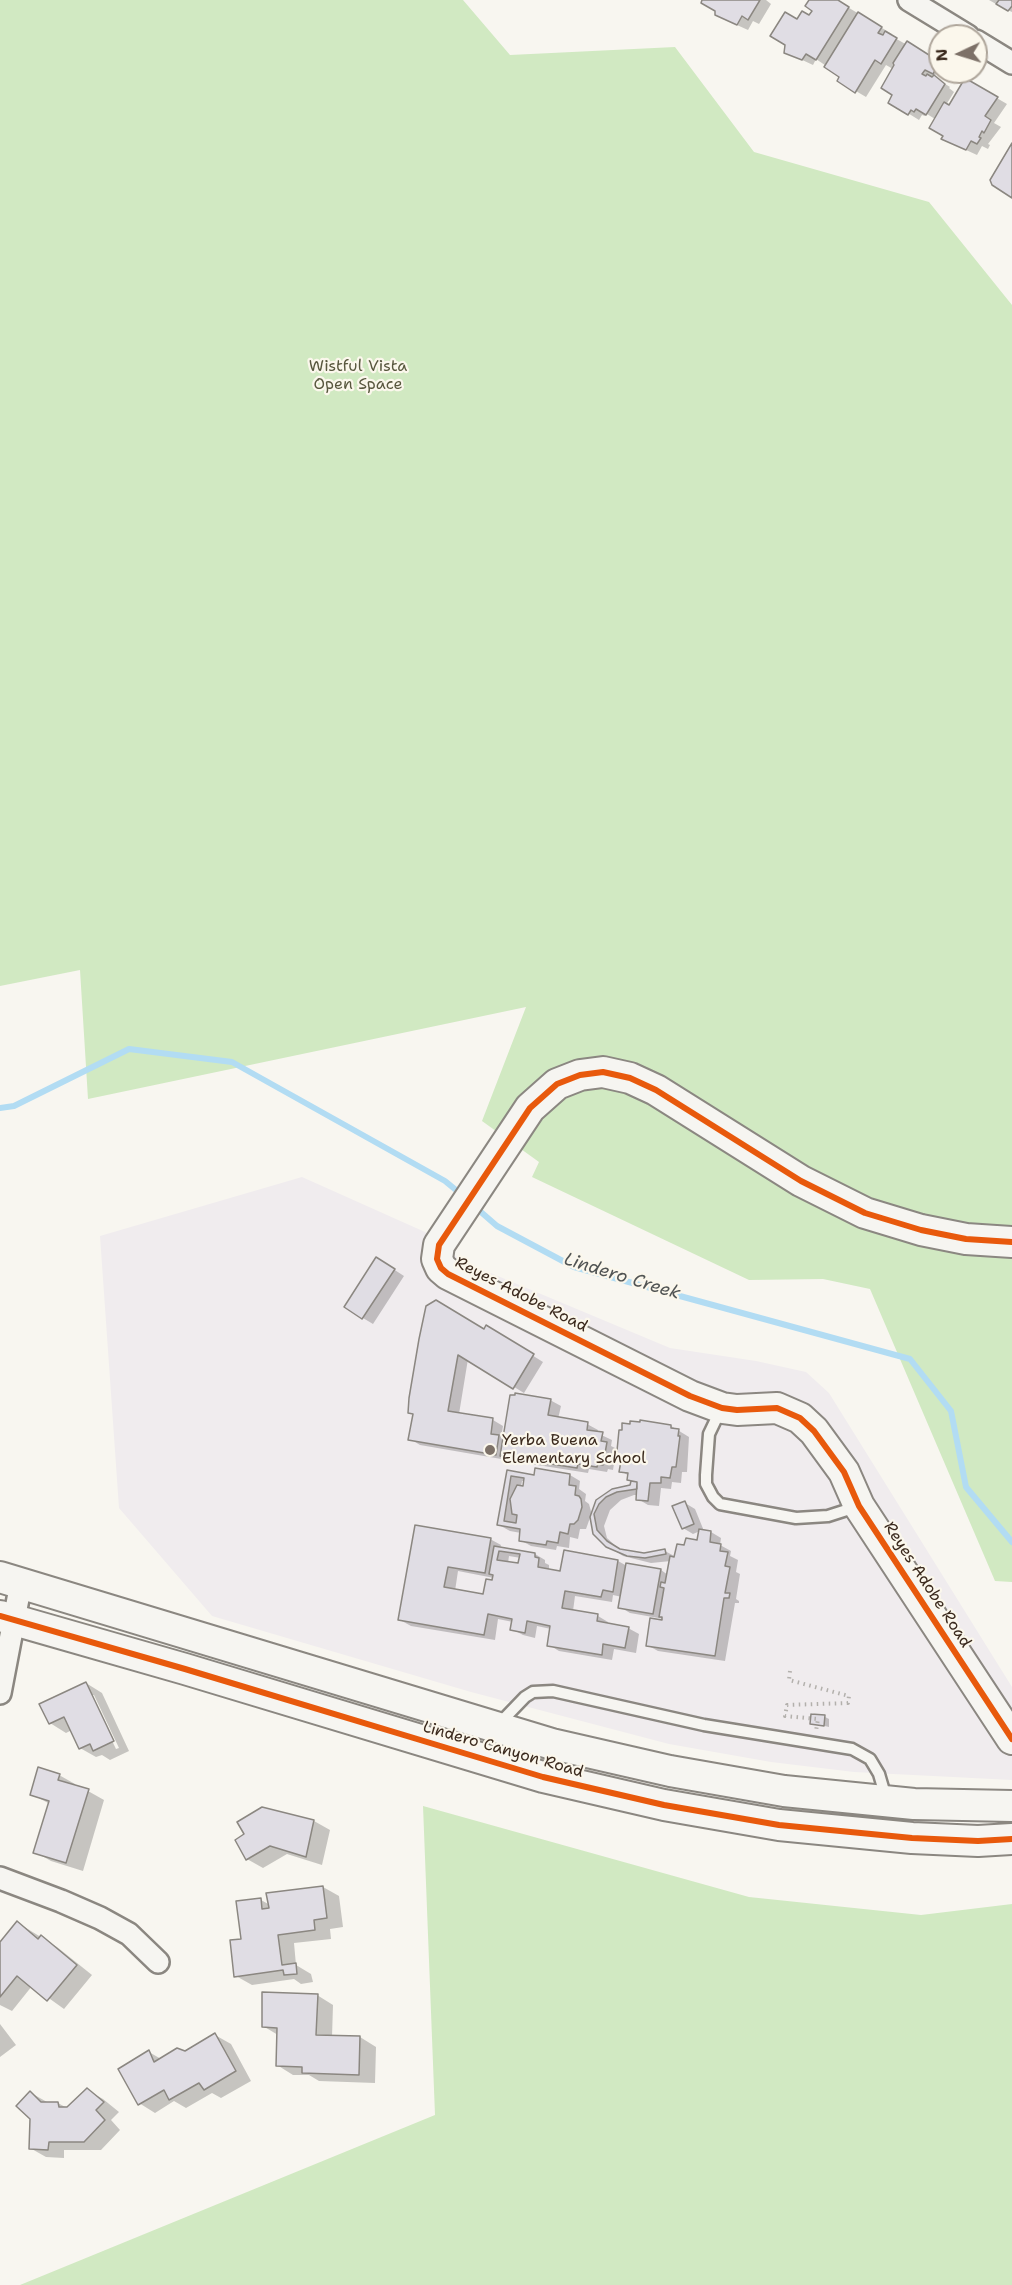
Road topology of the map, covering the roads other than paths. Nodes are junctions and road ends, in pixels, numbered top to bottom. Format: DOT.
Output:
graph roads {
  1 [pos="909,0"];
  2 [pos="948,24"];
  3 [pos="988,48"];
  4 [pos="1012,63"];
  5 [pos="1012,1242"];
  6 [pos="722,1408"];
  7 [pos="859,1506"];
  8 [pos="10,1580"];
  9 [pos="6,1618"];
  10 [pos="0,1693"];
  11 [pos="496,1728"];
  12 [pos="1012,1739"];
  13 [pos="887,1801"];
  14 [pos="1012,1806"];
  15 [pos="1012,1839"];
  16 [pos="0,1878"];
  17 [pos="158,1962"];
  1 -- 2 [label="street"];
  3 -- 4 [label="street"];
  5 -- 6 [label="main road, Reyes Adobe Road"];
  6 -- 7 [label="main road, Reyes Adobe Road"];
  6 -- 7 [label="lane"];
  7 -- 12 [label="main road, Reyes Adobe Road"];
  8 -- 9 [label="street"];
  8 -- 11 [label="main road, Lindero Canyon Road"];
  9 -- 10 [label="street"];
  9 -- 15 [label="main road, Lindero Canyon Road"];
  11 -- 13 [label="main road, Lindero Canyon Road"];
  11 -- 13 [label="lane"];
  13 -- 14 [label="main road, Lindero Canyon Road"];
  16 -- 17 [label="street"];
}
